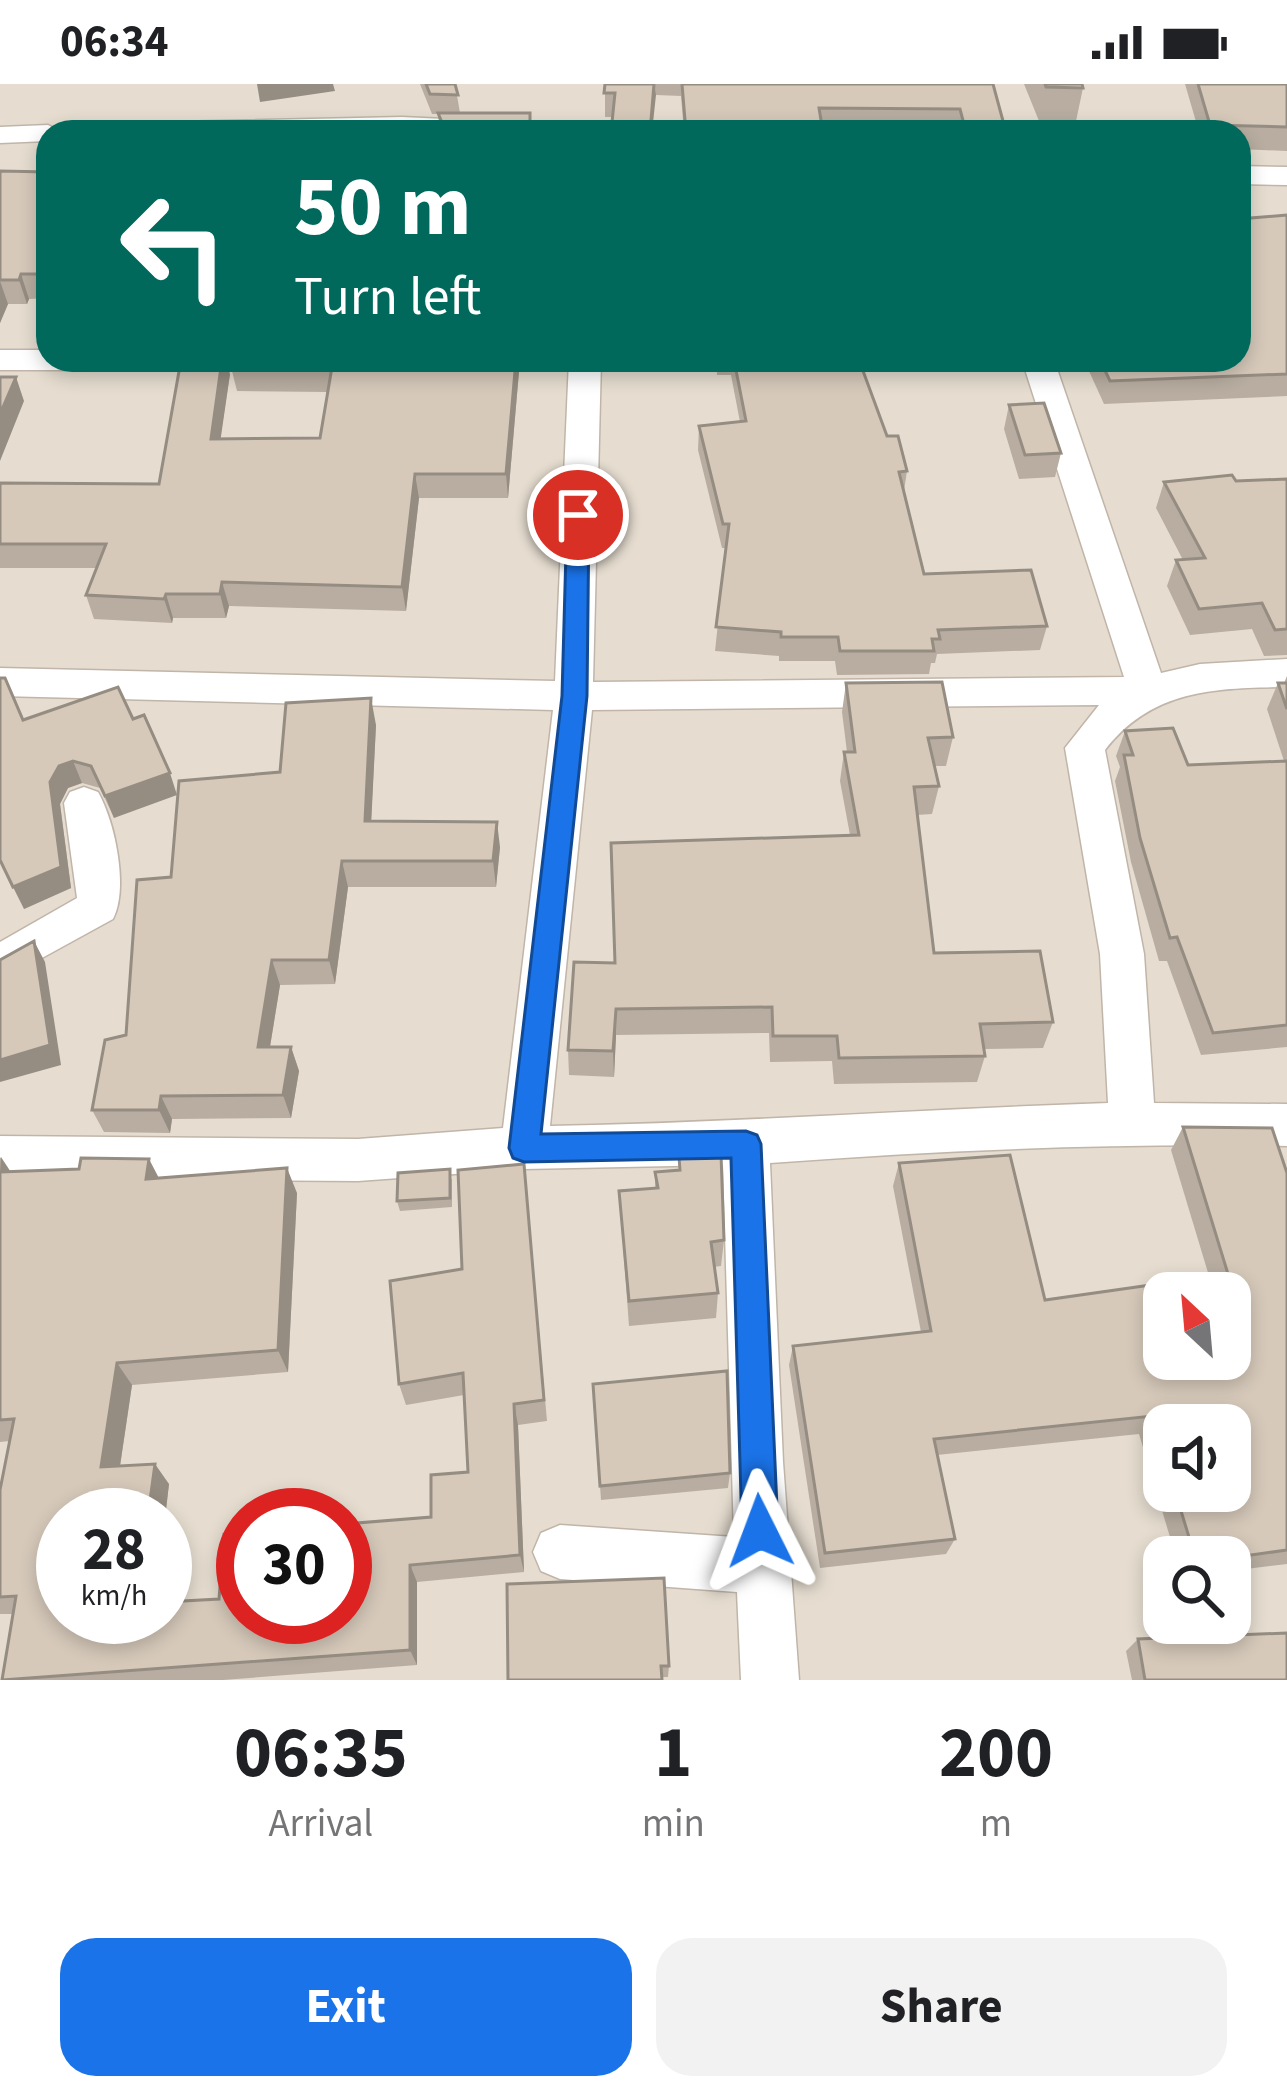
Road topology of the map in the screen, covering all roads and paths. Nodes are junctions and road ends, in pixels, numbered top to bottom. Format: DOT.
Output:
graph roads {
  1 [pos="36,134"];
  2 [pos="0,135"];
  3 [pos="1251,175"];
  4 [pos="1287,176"];
  5 [pos="0,361"];
  6 [pos="36,361"];
  7 [pos="584,372"];
  8 [pos="1042,372"];
  9 [pos="1287,673"];
  10 [pos="0,682"];
  11 [pos="1148,691"];
  12 [pos="574,696"];
  13 [pos="85,803"];
  14 [pos="0,963"];
  15 [pos="1132,1123"];
  16 [pos="1287,1126"];
  17 [pos="746,1144"];
  18 [pos="524,1148"];
  19 [pos="0,1157"];
  20 [pos="560,1552"];
  21 [pos="762,1566"];
  22 [pos="770,1680"];
  1 -- 2 [label="street"];
  3 -- 4 [label="street"];
  5 -- 6 [label="street"];
  7 -- 12 [label="street"];
  8 -- 11 [label="street"];
  9 -- 11 [label="street"];
  10 -- 12 [label="street"];
  11 -- 12 [label="street"];
  11 -- 15 [label="street"];
  12 -- 18 [label="street"];
  13 -- 14 [label="street"];
  15 -- 16 [label="street"];
  15 -- 17 [label="street"];
  17 -- 18 [label="street"];
  17 -- 21 [label="street"];
  18 -- 19 [label="street"];
  20 -- 21 [label="street"];
  21 -- 22 [label="street"];
}
